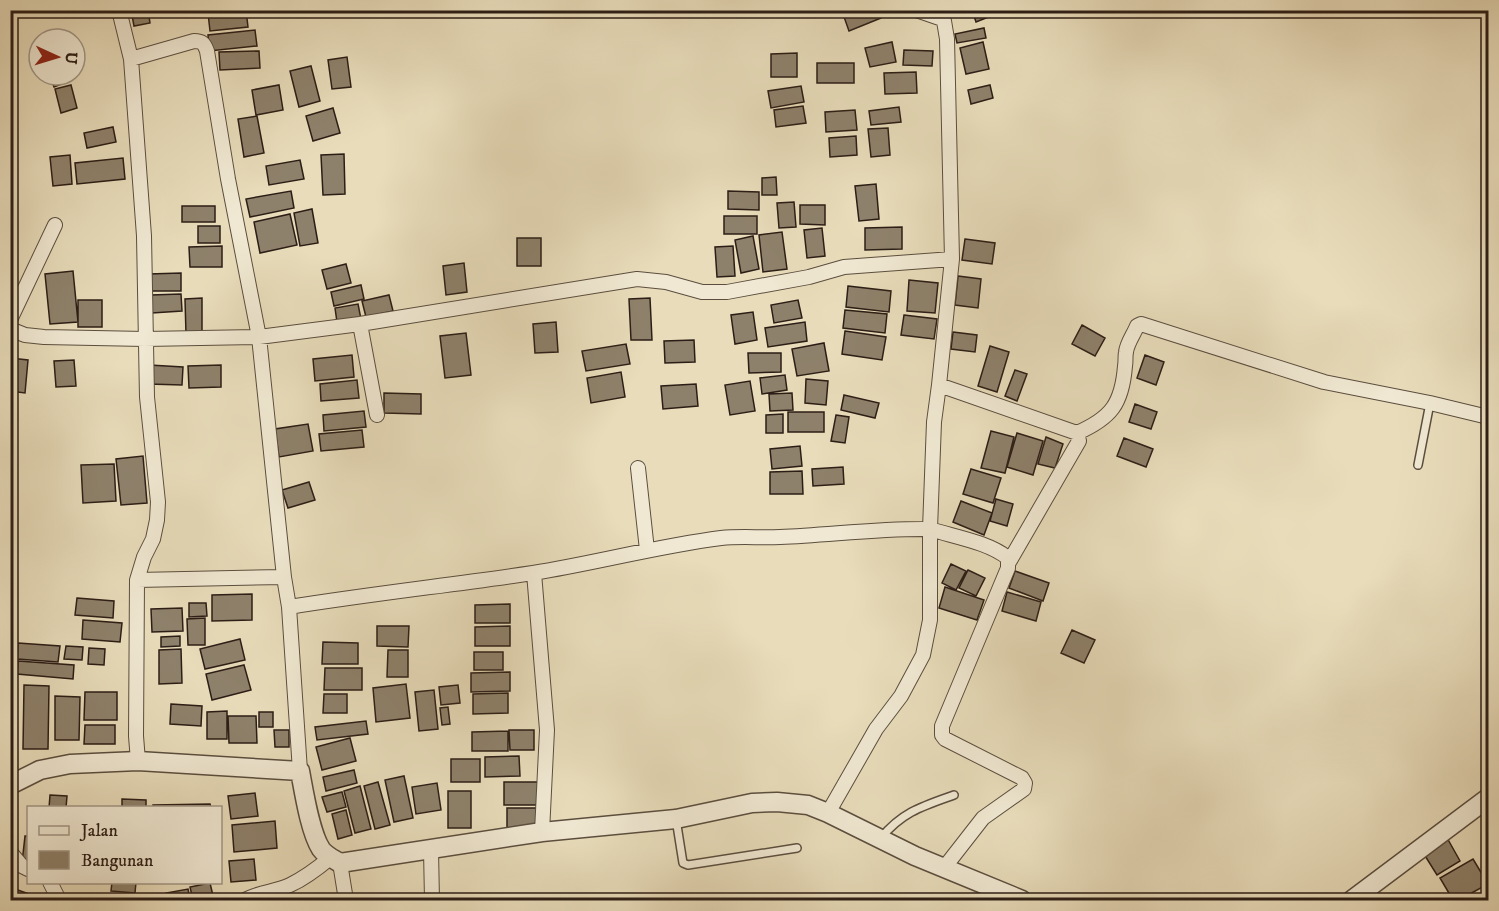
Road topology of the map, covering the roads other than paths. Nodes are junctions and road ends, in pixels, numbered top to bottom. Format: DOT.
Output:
graph roads {
  1 [pos="119,10"];
  2 [pos="916,10"];
  3 [pos="131,59"];
  4 [pos="55,225"];
  5 [pos="952,259"];
  6 [pos="10,320"];
  7 [pos="360,324"];
  8 [pos="10,329"];
  9 [pos="259,337"];
  10 [pos="145,339"];
  11 [pos="939,385"];
  12 [pos="1430,403"];
  13 [pos="377,415"];
  14 [pos="1488,417"];
  15 [pos="1077,433"];
  16 [pos="1418,465"];
  17 [pos="638,468"];
  18 [pos="930,530"];
  19 [pos="647,550"];
  20 [pos="1009,562"];
  21 [pos="534,573"];
  22 [pos="284,577"];
  23 [pos="137,580"];
  24 [pos="289,607"];
  25 [pos="138,761"];
  26 [pos="300,771"];
  27 [pos="10,785"];
  28 [pos="954,795"];
  29 [pos="1488,798"];
  30 [pos="828,813"];
  31 [pos="676,819"];
  32 [pos="542,832"];
  33 [pos="881,838"];
  34 [pos="797,848"];
  35 [pos="431,850"];
  36 [pos="10,852"];
  37 [pos="335,860"];
  38 [pos="27,868"];
  39 [pos="944,868"];
  40 [pos="51,884"];
  41 [pos="60,900"];
  42 [pos="245,900"];
  43 [pos="346,900"];
  44 [pos="432,900"];
  45 [pos="1022,900"];
  46 [pos="1352,900"];
  1 -- 3 [label="street"];
  2 -- 5 [label="street"];
  3 -- 9 [label="street"];
  3 -- 10 [label="street"];
  4 -- 6 [label="street"];
  5 -- 7 [label="street"];
  5 -- 11 [label="street"];
  7 -- 9 [label="street"];
  7 -- 13 [label="street"];
  8 -- 10 [label="street"];
  9 -- 10 [label="street"];
  9 -- 22 [label="street"];
  10 -- 23 [label="street"];
  11 -- 15 [label="street"];
  11 -- 18 [label="street"];
  12 -- 14 [label="street"];
  12 -- 15 [label="street"];
  12 -- 16 [label="lane"];
  15 -- 20 [label="street"];
  17 -- 19 [label="street"];
  18 -- 19 [label="street"];
  18 -- 20 [label="street"];
  18 -- 30 [label="street"];
  19 -- 21 [label="street"];
  20 -- 39 [label="street"];
  21 -- 24 [label="street"];
  21 -- 32 [label="street"];
  22 -- 23 [label="street"];
  22 -- 24 [label="street"];
  23 -- 25 [label="street"];
  24 -- 26 [label="street"];
  25 -- 26 [label="street"];
  25 -- 27 [label="street"];
  26 -- 37 [label="street"];
  28 -- 33 [label="lane"];
  29 -- 46 [label="street"];
  30 -- 31 [label="street"];
  30 -- 33 [label="street"];
  31 -- 32 [label="street"];
  31 -- 34 [label="lane"];
  32 -- 35 [label="street"];
  33 -- 39 [label="street"];
  35 -- 37 [label="street"];
  35 -- 44 [label="street"];
  36 -- 38 [label="street"];
  37 -- 42 [label="street"];
  37 -- 43 [label="street"];
  39 -- 45 [label="street"];
  40 -- 41 [label="street"];
}
